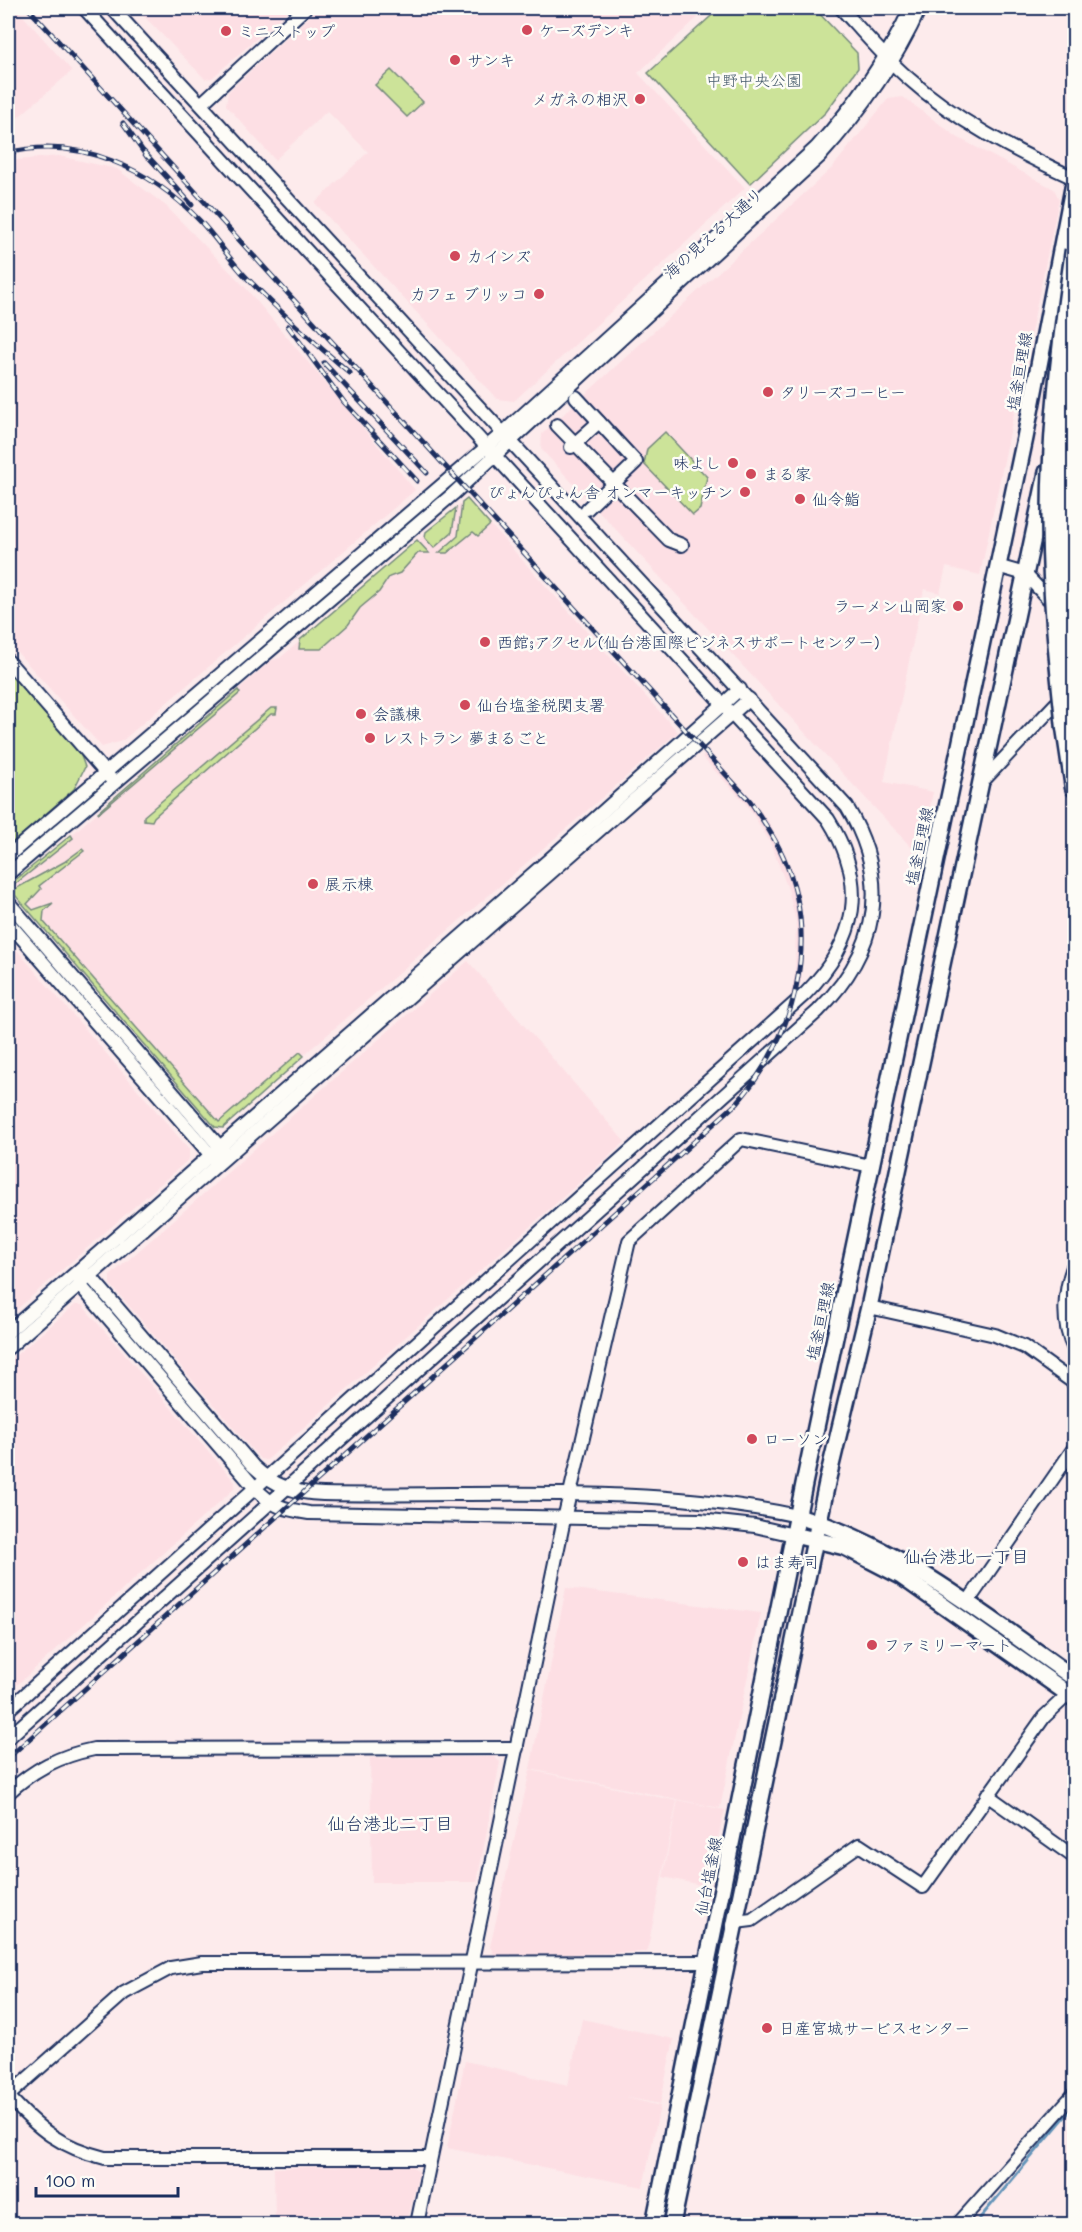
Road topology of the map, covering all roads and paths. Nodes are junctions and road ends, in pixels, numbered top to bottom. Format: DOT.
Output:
graph roads {
  1 [pos="84,8"];
  2 [pos="112,8"];
  3 [pos="305,8"];
  4 [pos="841,8"];
  5 [pos="911,8"];
  6 [pos="920,8"];
  7 [pos="888,59"];
  8 [pos="201,104"];
  9 [pos="1074,181"];
  10 [pos="1074,250"];
  11 [pos="1074,339"];
  12 [pos="1074,360"];
  13 [pos="576,397"];
  14 [pos="599,422"];
  15 [pos="557,425"];
  16 [pos="507,436"];
  17 [pos="574,445"];
  18 [pos="486,446"];
  19 [pos="495,456"];
  20 [pos="614,483"];
  21 [pos="587,509"];
  22 [pos="682,545"];
  23 [pos="997,566"];
  24 [pos="1025,574"];
  25 [pos="1074,628"];
  26 [pos="8,661"];
  27 [pos="1074,684"];
  28 [pos="740,689"];
  29 [pos="749,699"];
  30 [pos="725,704"];
  31 [pos="734,714"];
  32 [pos="105,772"];
  33 [pos="983,781"];
  34 [pos="114,783"];
  35 [pos="1074,788"];
  36 [pos="8,856"];
  37 [pos="8,874"];
  38 [pos="8,903"];
  39 [pos="8,922"];
  40 [pos="219,1156"];
  41 [pos="871,1166"];
  42 [pos="1074,1264"];
  43 [pos="77,1272"];
  44 [pos="90,1276"];
  45 [pos="80,1285"];
  46 [pos="869,1307"];
  47 [pos="8,1332"];
  48 [pos="8,1348"];
  49 [pos="1074,1349"];
  50 [pos="1074,1383"];
  51 [pos="1074,1448"];
  52 [pos="266,1478"];
  53 [pos="255,1488"];
  54 [pos="285,1489"];
  55 [pos="569,1496"];
  56 [pos="269,1503"];
  57 [pos="798,1516"];
  58 [pos="564,1519"];
  59 [pos="820,1522"];
  60 [pos="794,1535"];
  61 [pos="817,1540"];
  62 [pos="967,1603"];
  63 [pos="1074,1678"];
  64 [pos="1073,1694"];
  65 [pos="8,1710"];
  66 [pos="8,1738"];
  67 [pos="517,1748"];
  68 [pos="8,1792"];
  69 [pos="987,1795"];
  70 [pos="1074,1857"];
  71 [pos="735,1922"];
  72 [pos="472,1962"];
  73 [pos="709,1962"];
  74 [pos="1074,2094"];
  75 [pos="8,2096"];
  76 [pos="430,2158"];
  77 [pos="417,2224"];
  78 [pos="654,2224"];
  79 [pos="672,2224"];
  80 [pos="958,2224"];
  1 -- 18 [label="street"];
  2 -- 8 [label="street"];
  3 -- 8 [label="street"];
  4 -- 7 [label="street"];
  5 -- 7 [label="street"];
  6 -- 7 [label="street, 海の見える大通り"];
  7 -- 9 [label="street"];
  7 -- 16 [label="street, 海の見える大通り"];
  8 -- 16 [label="street"];
  9 -- 23 [label="main road, 塩釜亘理線"];
  10 -- 35 [label="highway, bridge"];
  11 -- 24 [label="main road"];
  12 -- 27 [label="highway, bridge"];
  13 -- 14 [label="street"];
  14 -- 17 [label="street"];
  14 -- 20 [label="street"];
  15 -- 17 [label="street"];
  16 -- 18 [label="street"];
  16 -- 19 [label="street, 海の見える大通り"];
  16 -- 28 [label="street"];
  17 -- 20 [label="street"];
  18 -- 19 [label="street"];
  18 -- 32 [label="street"];
  19 -- 30 [label="street"];
  19 -- 34 [label="street, 海の見える大通り"];
  20 -- 21 [label="street"];
  20 -- 22 [label="street"];
  23 -- 24 [label="street"];
  23 -- 41 [label="main road, 塩釜亘理線"];
  24 -- 25 [label="street"];
  24 -- 33 [label="main road"];
  26 -- 32 [label="street"];
  27 -- 33 [label="street"];
  28 -- 29 [label="street"];
  28 -- 30 [label="street"];
  29 -- 31 [label="street"];
  29 -- 54 [label="street"];
  30 -- 31 [label="street"];
  30 -- 40 [label="street"];
  31 -- 40 [label="street"];
  31 -- 52 [label="street"];
  32 -- 34 [label="street"];
  32 -- 36 [label="street"];
  33 -- 46 [label="main road"];
  34 -- 37 [label="street, 海の見える大通り"];
  38 -- 40 [label="street"];
  39 -- 40 [label="street"];
  40 -- 43 [label="street"];
  40 -- 44 [label="street"];
  41 -- 55 [label="street"];
  41 -- 57 [label="main road, 塩釜亘理線"];
  42 -- 49 [label="street"];
  43 -- 44 [label="street"];
  43 -- 45 [label="street"];
  43 -- 47 [label="street"];
  44 -- 45 [label="street"];
  44 -- 52 [label="street"];
  45 -- 48 [label="street"];
  45 -- 53 [label="street"];
  46 -- 50 [label="street"];
  46 -- 59 [label="main road"];
  51 -- 62 [label="street"];
  52 -- 53 [label="street"];
  52 -- 54 [label="street"];
  53 -- 56 [label="street"];
  53 -- 65 [label="street"];
  54 -- 55 [label="street"];
  54 -- 56 [label="street"];
  55 -- 57 [label="street"];
  55 -- 58 [label="street"];
  56 -- 58 [label="street"];
  56 -- 66 [label="street"];
  57 -- 59 [label="main road"];
  57 -- 60 [label="main road, 塩釜亘理線"];
  58 -- 60 [label="street"];
  58 -- 67 [label="street"];
  59 -- 61 [label="main road"];
  59 -- 62 [label="main road"];
  60 -- 61 [label="main road"];
  60 -- 73 [label="main road, 仙台塩釜線"];
  61 -- 64 [label="main road"];
  61 -- 71 [label="main road"];
  62 -- 63 [label="main road"];
  64 -- 69 [label="street"];
  67 -- 68 [label="street"];
  67 -- 72 [label="street"];
  69 -- 70 [label="street"];
  69 -- 71 [label="street"];
  71 -- 79 [label="main road"];
  72 -- 73 [label="street"];
  72 -- 75 [label="street"];
  72 -- 76 [label="street"];
  73 -- 78 [label="main road, 仙台塩釜線"];
  74 -- 80 [label="street"];
  75 -- 76 [label="street"];
  76 -- 77 [label="street"];
}
